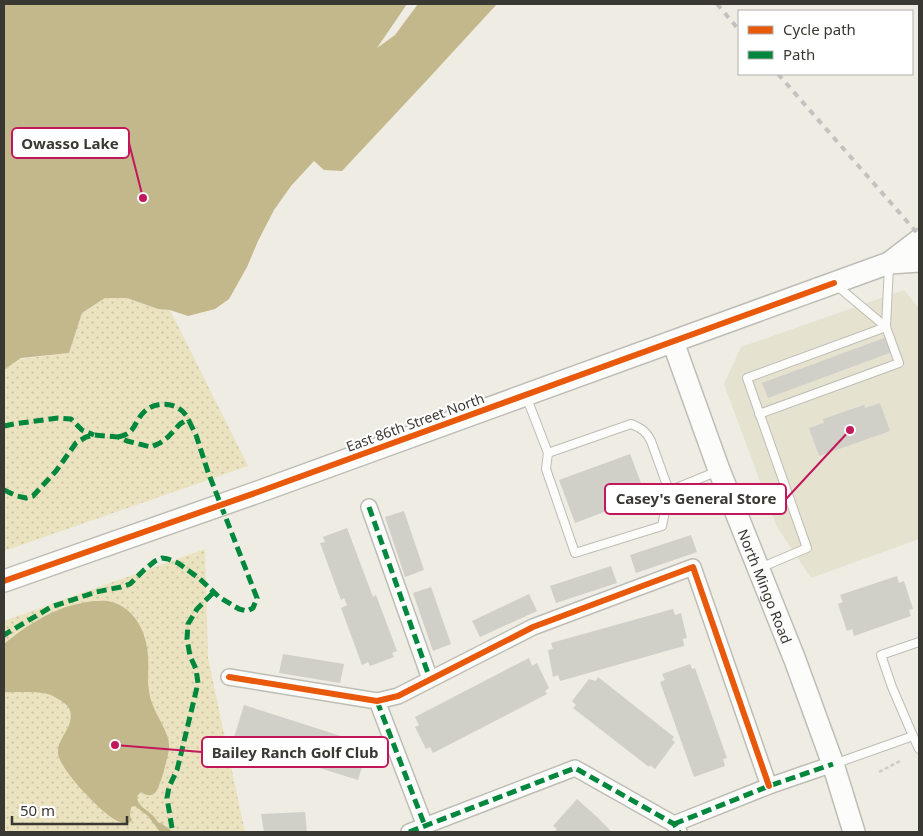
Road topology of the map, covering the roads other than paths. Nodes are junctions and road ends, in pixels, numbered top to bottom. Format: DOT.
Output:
graph roads {
  1 [pos="919,240"];
  2 [pos="919,261"];
  3 [pos="889,263"];
  4 [pos="834,283"];
  5 [pos="886,327"];
  6 [pos="673,342"];
  7 [pos="526,395"];
  8 [pos="759,414"];
  9 [pos="548,452"];
  10 [pos="719,470"];
  11 [pos="669,491"];
  12 [pos="369,506"];
  13 [pos="758,569"];
  14 [pos="4,581"];
  15 [pos="919,642"];
  16 [pos="229,677"];
  17 [pos="430,679"];
  18 [pos="377,701"];
  19 [pos="914,736"];
  20 [pos="919,749"];
  21 [pos="833,764"];
  22 [pos="769,786"];
  23 [pos="426,826"];
  24 [pos="676,828"];
  25 [pos="409,832"];
  26 [pos="854,832"];
  1 -- 3 [label="street, East 86th Street North"];
  2 -- 3 [label="street, East 86th Street North"];
  3 -- 4 [label="street, East 86th Street North"];
  3 -- 5 [label="lane"];
  4 -- 5 [label="lane"];
  4 -- 6 [label="street, East 86th Street North"];
  5 -- 8 [label="lane"];
  5 -- 8 [label="lane"];
  6 -- 7 [label="street, East 86th Street North"];
  6 -- 10 [label="street, North Mingo Road"];
  7 -- 9 [label="lane"];
  7 -- 14 [label="street, East 86th Street North"];
  8 -- 13 [label="lane"];
  9 -- 11 [label="lane"];
  9 -- 11 [label="lane"];
  10 -- 11 [label="lane"];
  10 -- 13 [label="street, North Mingo Road"];
  12 -- 17 [label="street"];
  13 -- 21 [label="street, North Mingo Road"];
  15 -- 19 [label="lane"];
  16 -- 18 [label="street"];
  17 -- 18 [label="street"];
  17 -- 22 [label="street"];
  18 -- 23 [label="street"];
  19 -- 20 [label="lane"];
  19 -- 21 [label="lane"];
  21 -- 22 [label="street"];
  21 -- 26 [label="street, North Mingo Road"];
  22 -- 24 [label="street"];
  23 -- 24 [label="street"];
  23 -- 25 [label="street"];
}
